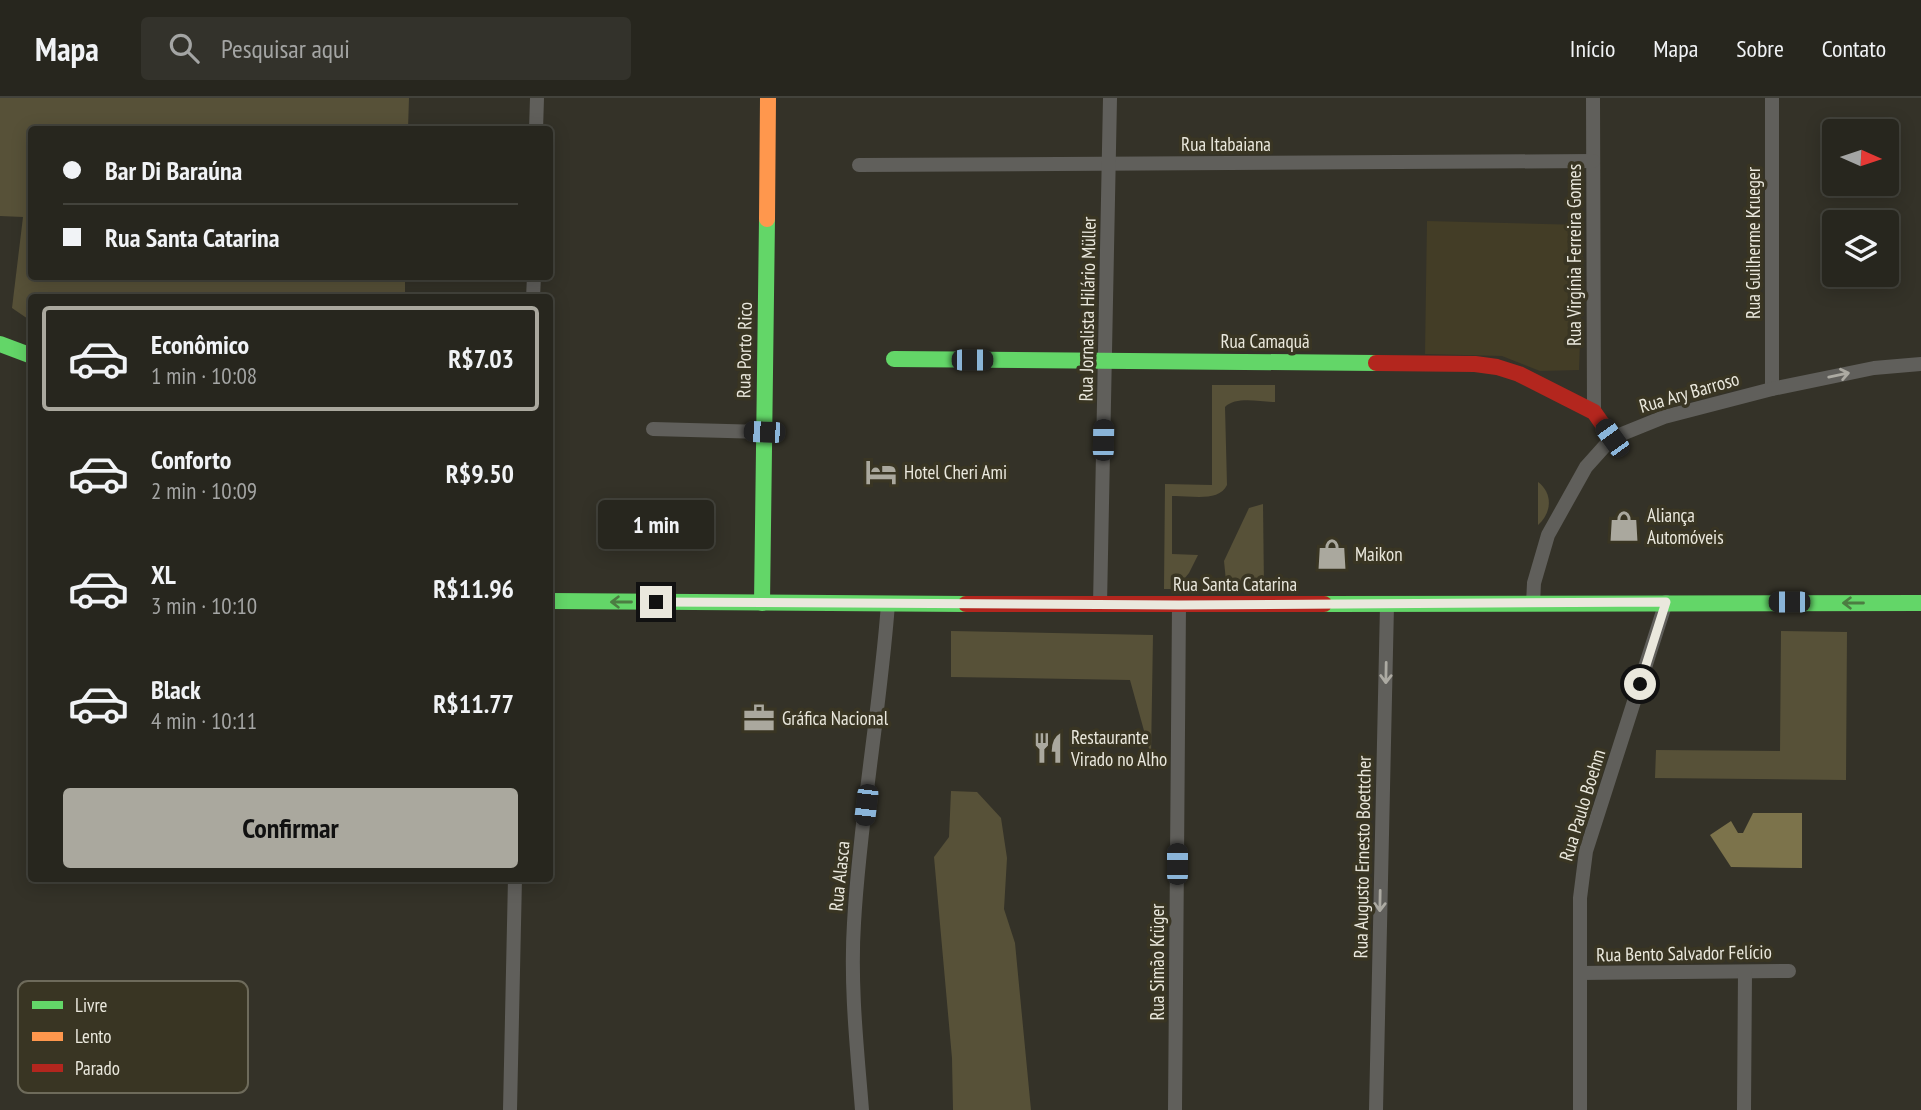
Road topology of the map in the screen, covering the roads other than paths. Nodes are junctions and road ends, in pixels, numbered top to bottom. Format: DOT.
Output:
graph roads {
  1 [pos="537,98"];
  2 [pos="768,98"];
  3 [pos="1110,98"];
  4 [pos="1593,98"];
  5 [pos="1772,98"];
  6 [pos="536,126"];
  7 [pos="1593,161"];
  8 [pos="1109,163"];
  9 [pos="859,165"];
  10 [pos="0,344"];
  11 [pos="28,354"];
  12 [pos="894,359"];
  13 [pos="1105,361"];
  14 [pos="1921,364"];
  15 [pos="1772,389"];
  16 [pos="1594,412"];
  17 [pos="653,429"];
  18 [pos="764,432"];
  19 [pos="1612,438"];
  20 [pos="553,601"];
  21 [pos="1666,602"];
  22 [pos="762,603"];
  23 [pos="1921,603"];
  24 [pos="888,604"];
  25 [pos="1533,604"];
  26 [pos="1100,605"];
  27 [pos="1179,605"];
  28 [pos="1387,605"];
  29 [pos="515,882"];
  30 [pos="1789,971"];
  31 [pos="1745,972"];
  32 [pos="1580,974"];
  33 [pos="510,1110"];
  34 [pos="862,1110"];
  35 [pos="1175,1110"];
  36 [pos="1376,1110"];
  37 [pos="1580,1110"];
  38 [pos="1744,1110"];
  1 -- 6 [label="street"];
  2 -- 18 [label="main road, Rua Porto Rico"];
  3 -- 8 [label="street, Rua Jornalista Hilário Müller"];
  4 -- 7 [label="street, Rua Virgínia Ferreira Gomes"];
  5 -- 15 [label="street, Rua Guilherme Krueger"];
  7 -- 8 [label="street, Rua Itabaiana"];
  7 -- 16 [label="street, Rua Virgínia Ferreira Gomes"];
  8 -- 9 [label="street, Rua Itabaiana"];
  8 -- 13 [label="street, Rua Jornalista Hilário Müller"];
  10 -- 11 [label="main road"];
  12 -- 13 [label="main road, Rua Camaquã"];
  13 -- 16 [label="main road, Rua Camaquã"];
  13 -- 26 [label="street, Rua Jornalista Hilário Müller"];
  15 -- 14 [label="street, Rua Ary Barroso, one-way"];
  15 -- 19 [label="street, Rua Ary Barroso"];
  16 -- 19 [label="main road, Rua Camaquã"];
  17 -- 18 [label="street"];
  18 -- 22 [label="main road, Rua Porto Rico"];
  19 -- 25 [label="street, Rua Ary Barroso"];
  22 -- 20 [label="main road, Rua Santa Catarina, one-way"];
  23 -- 21 [label="main road, Rua Santa Catarina, one-way"];
  21 -- 25 [label="main road, Rua Santa Catarina"];
  21 -- 32 [label="street, Rua Paulo Boehm"];
  22 -- 24 [label="main road, Rua Santa Catarina"];
  24 -- 26 [label="main road, Rua Santa Catarina"];
  24 -- 34 [label="street, Rua Alasca"];
  25 -- 28 [label="main road, Rua Santa Catarina"];
  26 -- 27 [label="main road, Rua Santa Catarina"];
  27 -- 28 [label="main road, Rua Santa Catarina"];
  27 -- 35 [label="street, Rua Simão Krüger"];
  28 -- 36 [label="street, Rua Augusto Ernesto Boettcher, one-way"];
  29 -- 33 [label="street"];
  30 -- 31 [label="street, Rua Bento Salvador Felício"];
  31 -- 32 [label="street, Rua Bento Salvador Felício"];
  31 -- 38 [label="street"];
  32 -- 37 [label="street, Rua Paulo Boehm"];
}
